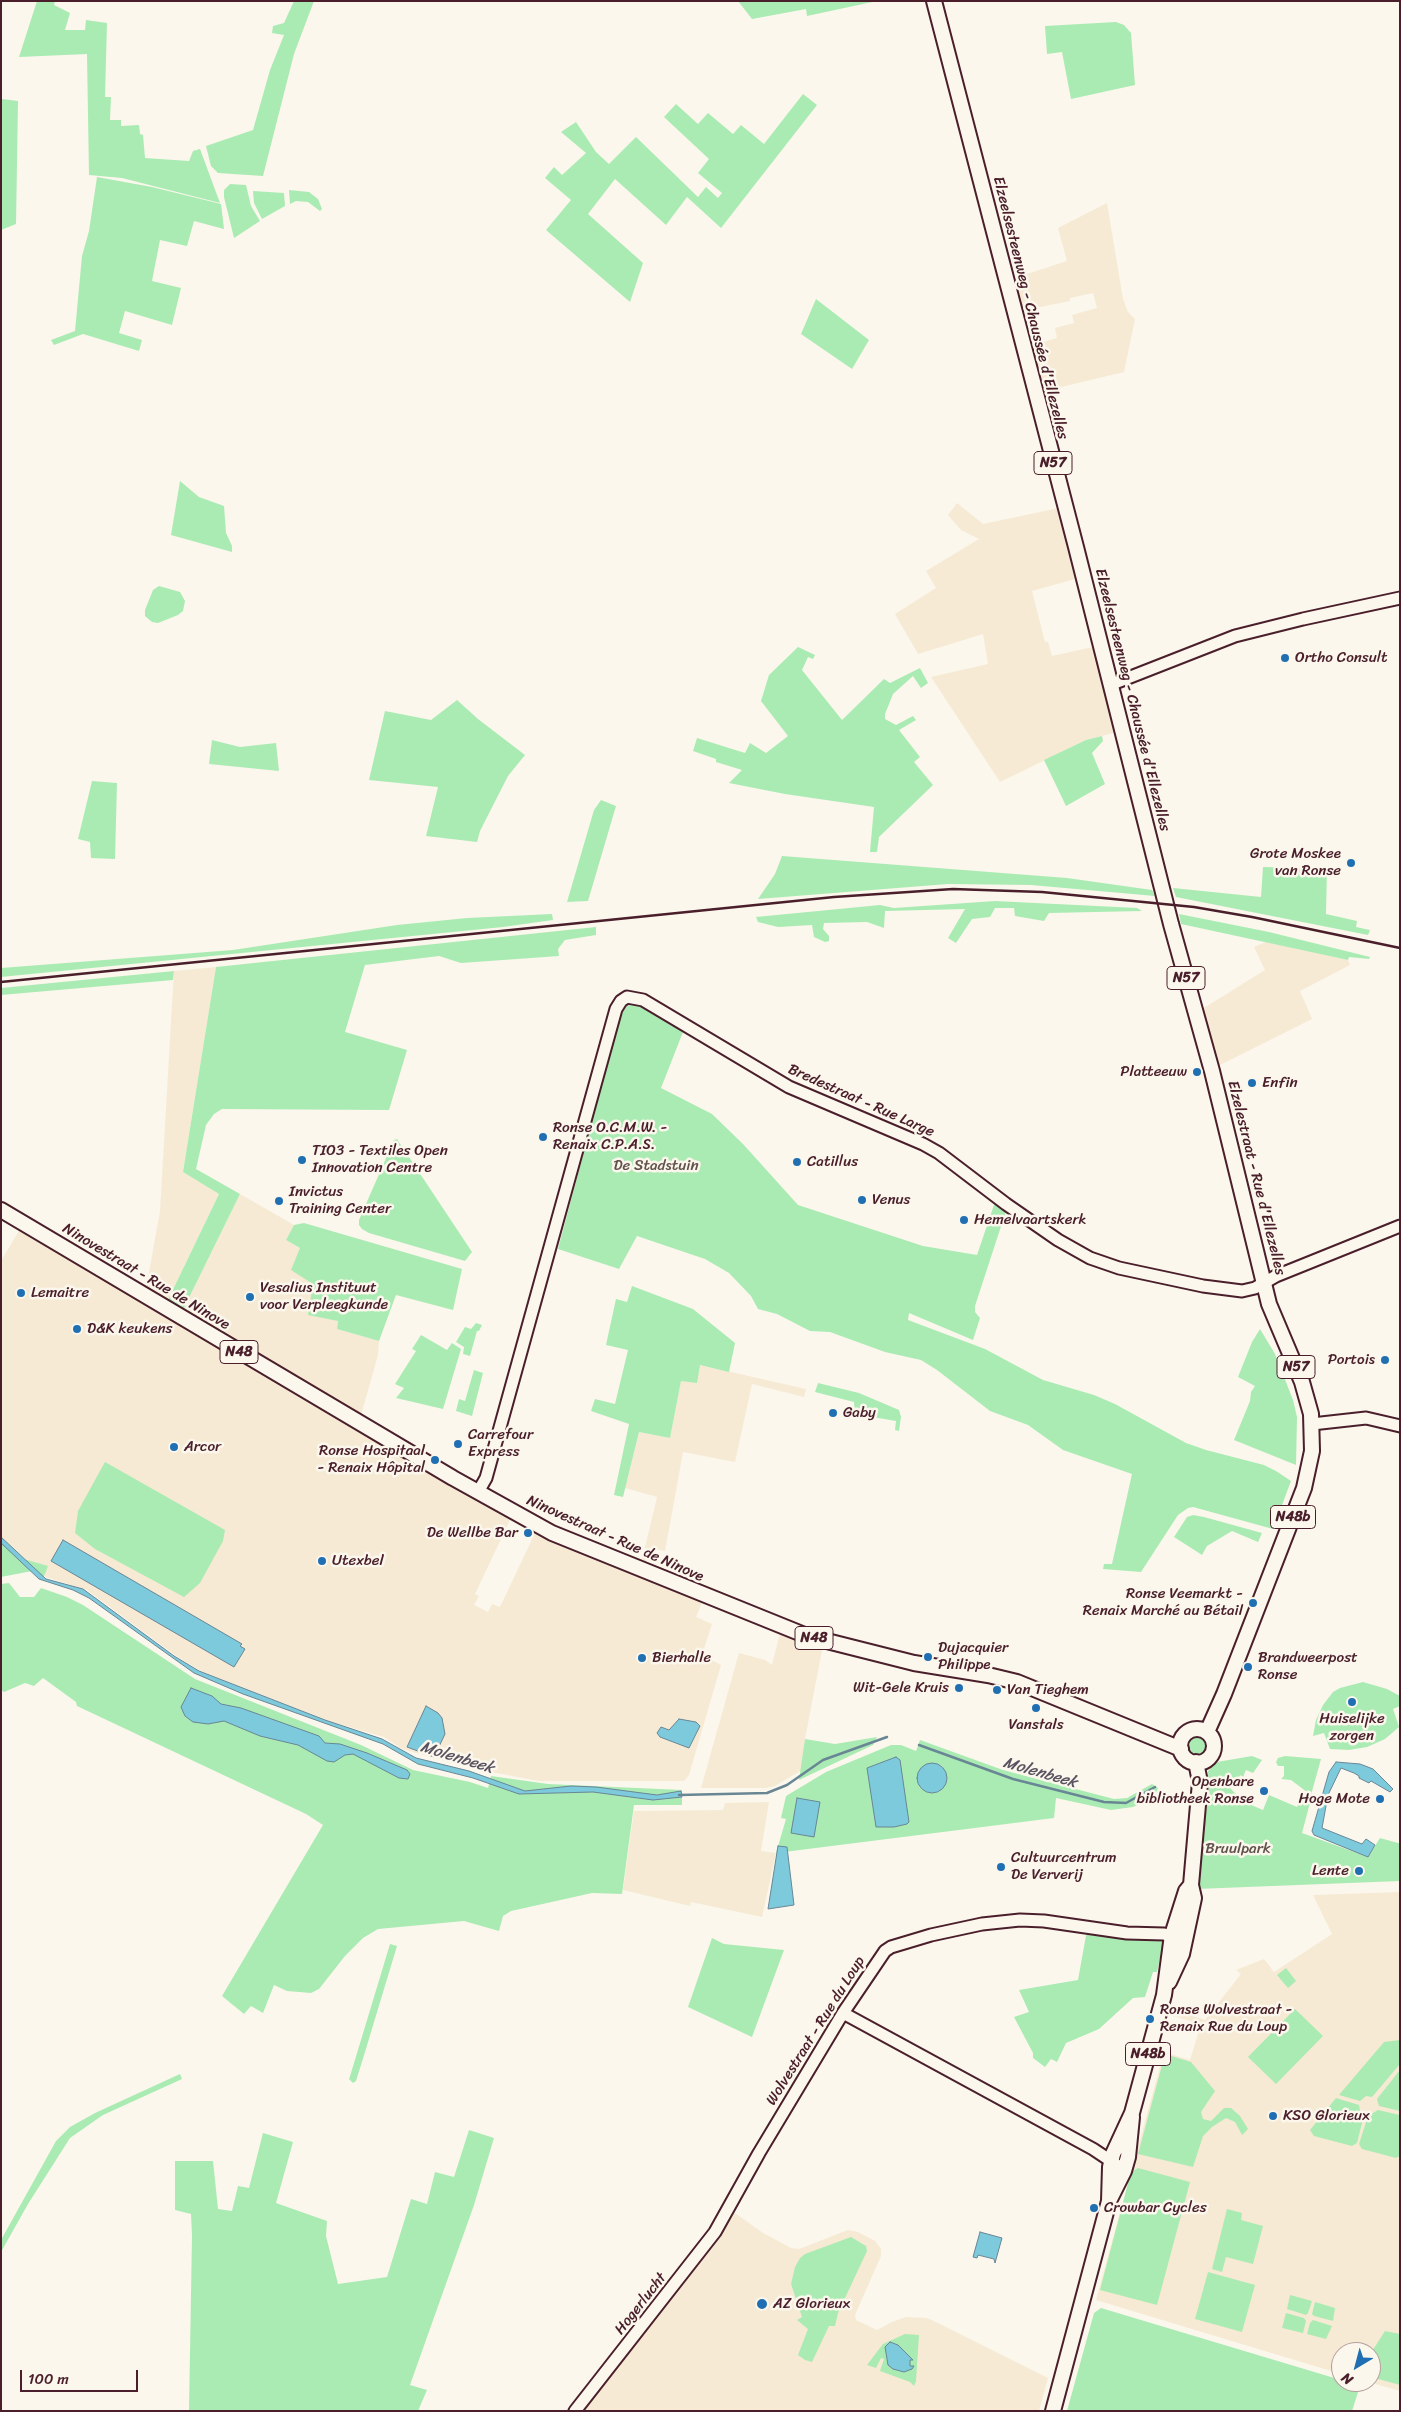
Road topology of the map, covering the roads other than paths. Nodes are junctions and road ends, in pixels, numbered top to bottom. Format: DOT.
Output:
graph roads {
  1 [pos="934,1"];
  2 [pos="1400,598"];
  3 [pos="1110,685"];
  4 [pos="1162,884"];
  5 [pos="1,1210"];
  6 [pos="1400,1226"];
  7 [pos="1265,1281"];
  8 [pos="1312,1424"];
  9 [pos="1400,1426"];
  10 [pos="1307,1478"];
  11 [pos="478,1492"];
  12 [pos="1207,1732"];
  13 [pos="1181,1749"];
  14 [pos="1196,1762"];
  15 [pos="1191,1885"];
  16 [pos="1172,1935"];
  17 [pos="1185,1942"];
  18 [pos="1164,1995"];
  19 [pos="843,2013"];
  20 [pos="1132,2113"];
  21 [pos="1113,2155"];
  22 [pos="1128,2158"];
  23 [pos="1109,2201"];
  24 [pos="726,2212"];
  25 [pos="575,2411"];
  26 [pos="1053,2411"];
  1 -- 3 [label="main road, Elzeelsesteenweg - Chaussée d'Ellezelles / N57"];
  2 -- 3 [label="street"];
  3 -- 4 [label="main road, Elzeelsesteenweg - Chaussée d'Ellezelles / N57"];
  4 -- 7 [label="main road, Elzelestraat - Rue d'Ellezelles / N57"];
  5 -- 11 [label="main road, Ninovestraat - Rue de Ninove / N48"];
  6 -- 7 [label="street, Bredestraat - Rue Large"];
  7 -- 8 [label="main road, Elzelestraat - Rue d'Ellezelles / N57"];
  7 -- 11 [label="street, Bredestraat - Rue Large"];
  8 -- 9 [label="street"];
  8 -- 10 [label="main road, Elzelestraat - Rue d'Ellezelles / N57"];
  10 -- 12 [label="main road, N48b"];
  11 -- 13 [label="main road, Ninovestraat - Rue de Ninove / N48"];
  12 -- 13 [label="main road"];
  12 -- 14 [label="main road"];
  13 -- 14 [label="main road"];
  14 -- 15 [label="main road, N48b"];
  15 -- 16 [label="main road, N48b"];
  15 -- 17 [label="main road, N48b"];
  16 -- 17 [label="street, Wolvestraat - Rue du Loup"];
  16 -- 18 [label="main road, N48b"];
  16 -- 19 [label="street, Wolvestraat - Rue du Loup"];
  17 -- 18 [label="main road, N48b"];
  18 -- 20 [label="main road, N48b"];
  19 -- 21 [label="street"];
  19 -- 24 [label="street, Wolvestraat - Rue du Loup"];
  20 -- 21 [label="main road, N48b"];
  20 -- 22 [label="main road, N48b"];
  21 -- 22 [label="street"];
  21 -- 22 [label="street"];
  21 -- 23 [label="main road, N48b"];
  22 -- 23 [label="main road, N48b"];
  23 -- 26 [label="main road, N48b"];
  24 -- 25 [label="street, Hogerlucht"];
}
